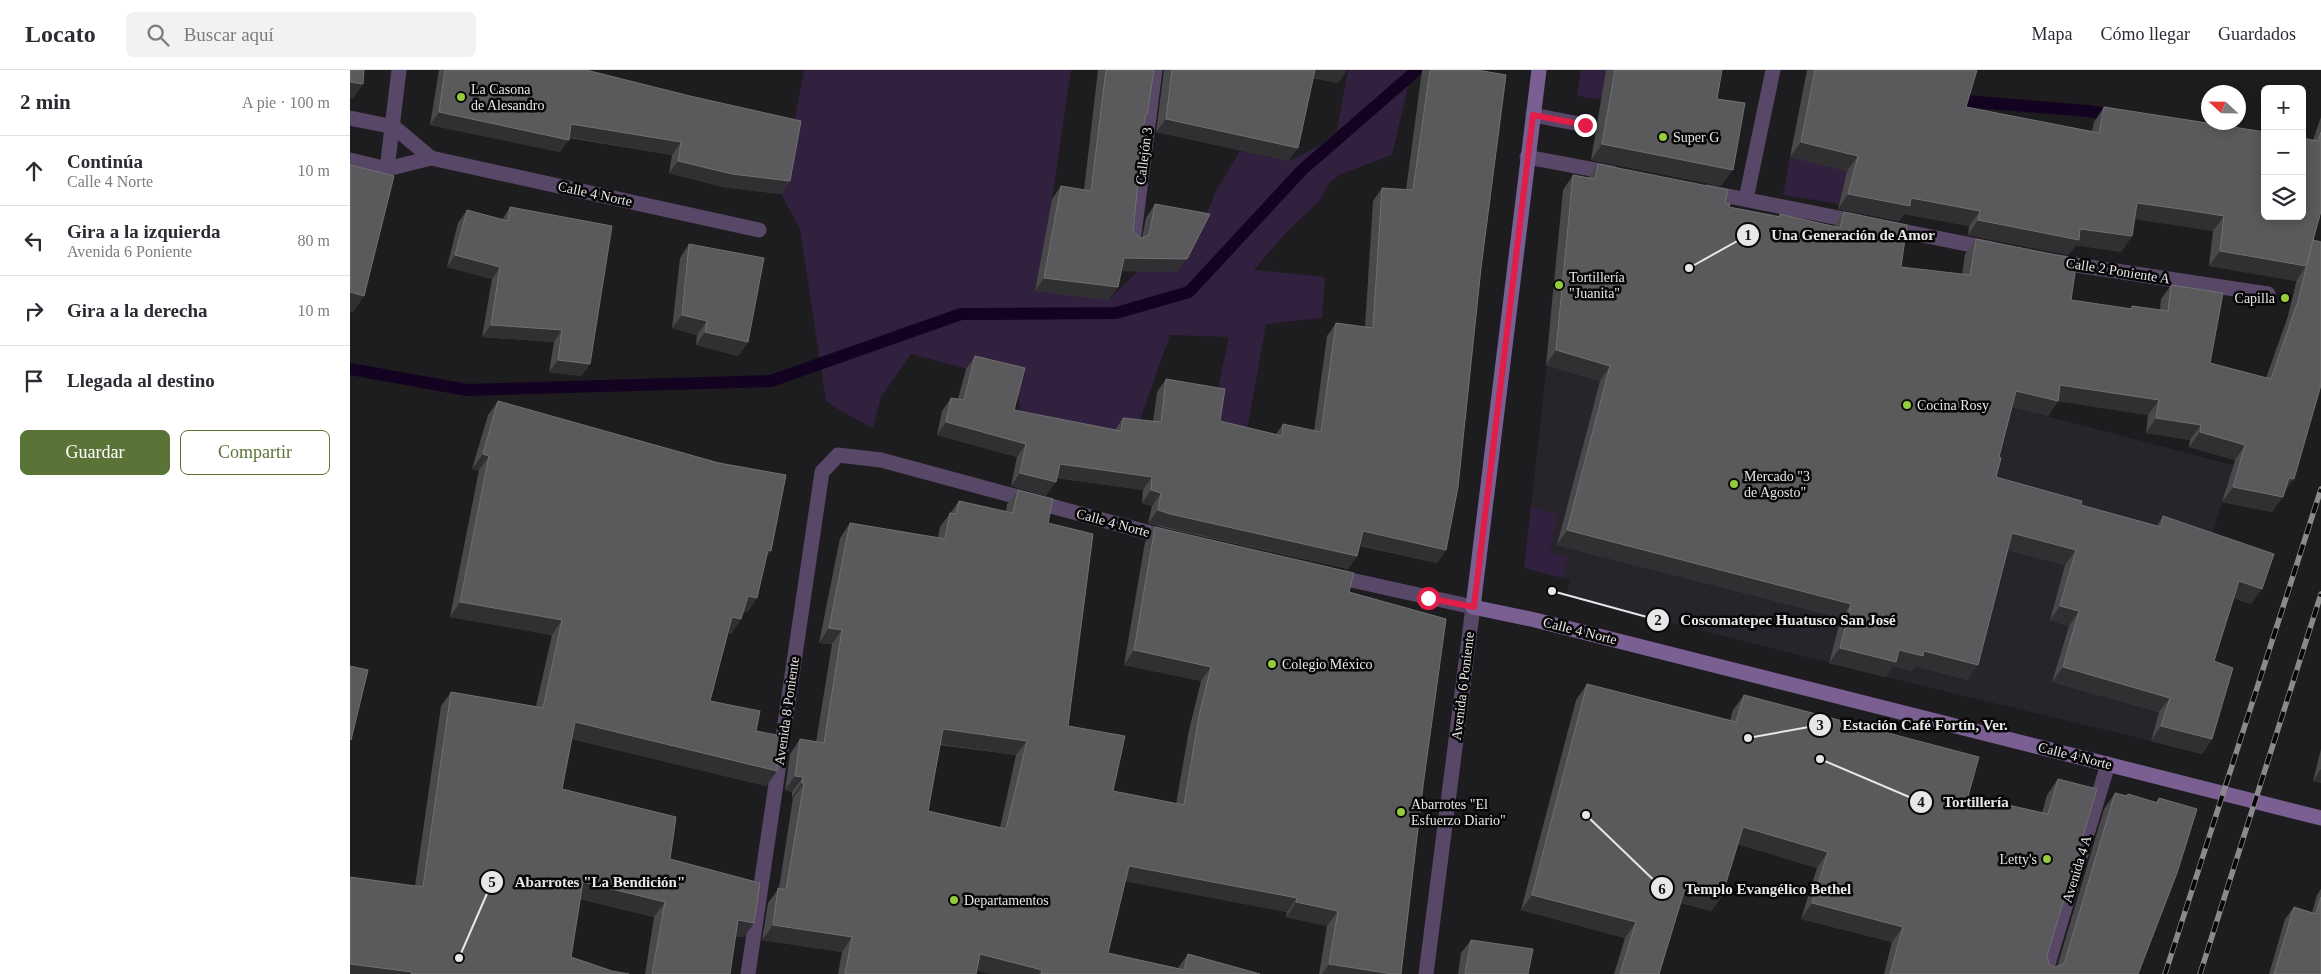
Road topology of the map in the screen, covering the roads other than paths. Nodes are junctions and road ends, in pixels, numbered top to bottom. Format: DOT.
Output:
graph roads {
  1 [pos="399,70"];
  2 [pos="1155,70"];
  3 [pos="1539,70"];
  4 [pos="1773,70"];
  5 [pos="1533,115"];
  6 [pos="350,118"];
  7 [pos="1585,125"];
  8 [pos="394,128"];
  9 [pos="1527,157"];
  10 [pos="430,158"];
  11 [pos="350,160"];
  12 [pos="387,169"];
  13 [pos="1622,176"];
  14 [pos="1689,188"];
  15 [pos="1746,199"];
  16 [pos="759,230"];
  17 [pos="1133,242"];
  18 [pos="2008,252"];
  19 [pos="2037,258"];
  20 [pos="2268,294"];
  21 [pos="838,454"];
  22 [pos="1188,542"];
  23 [pos="1322,574"];
  24 [pos="1474,607"];
  25 [pos="2108,764"];
  26 [pos="2321,818"];
  27 [pos="748,974"];
  28 [pos="1426,974"];
  29 [pos="2045,974"];
  1 -- 8 [label="street"];
  2 -- 17 [label="street, Callejón 3"];
  3 -- 5 [label="street, Avenida 6 Poniente"];
  4 -- 15 [label="street"];
  5 -- 7 [label="street"];
  5 -- 9 [label="street, Avenida 6 Poniente"];
  6 -- 8 [label="street, Calle 4 Norte"];
  8 -- 10 [label="street, Calle 4 Norte"];
  8 -- 12 [label="street"];
  9 -- 13 [label="street"];
  9 -- 24 [label="street, Avenida 6 Poniente"];
  10 -- 12 [label="street, Calle 4 Norte"];
  10 -- 16 [label="street, Calle 4 Norte"];
  11 -- 12 [label="street, Calle 4 Norte"];
  14 -- 15 [label="street"];
  15 -- 18 [label="street"];
  19 -- 20 [label="street, Calle 2 Poniente A"];
  21 -- 22 [label="street, Calle 4 Norte"];
  21 -- 27 [label="street, Avenida 8 Poniente"];
  23 -- 24 [label="street, Calle 4 Norte"];
  24 -- 25 [label="street, Calle 4 Norte"];
  24 -- 28 [label="street, Avenida 6 Poniente"];
  25 -- 26 [label="street, Calle 4 Norte"];
  25 -- 29 [label="street, Avenida 4 A"];
}
